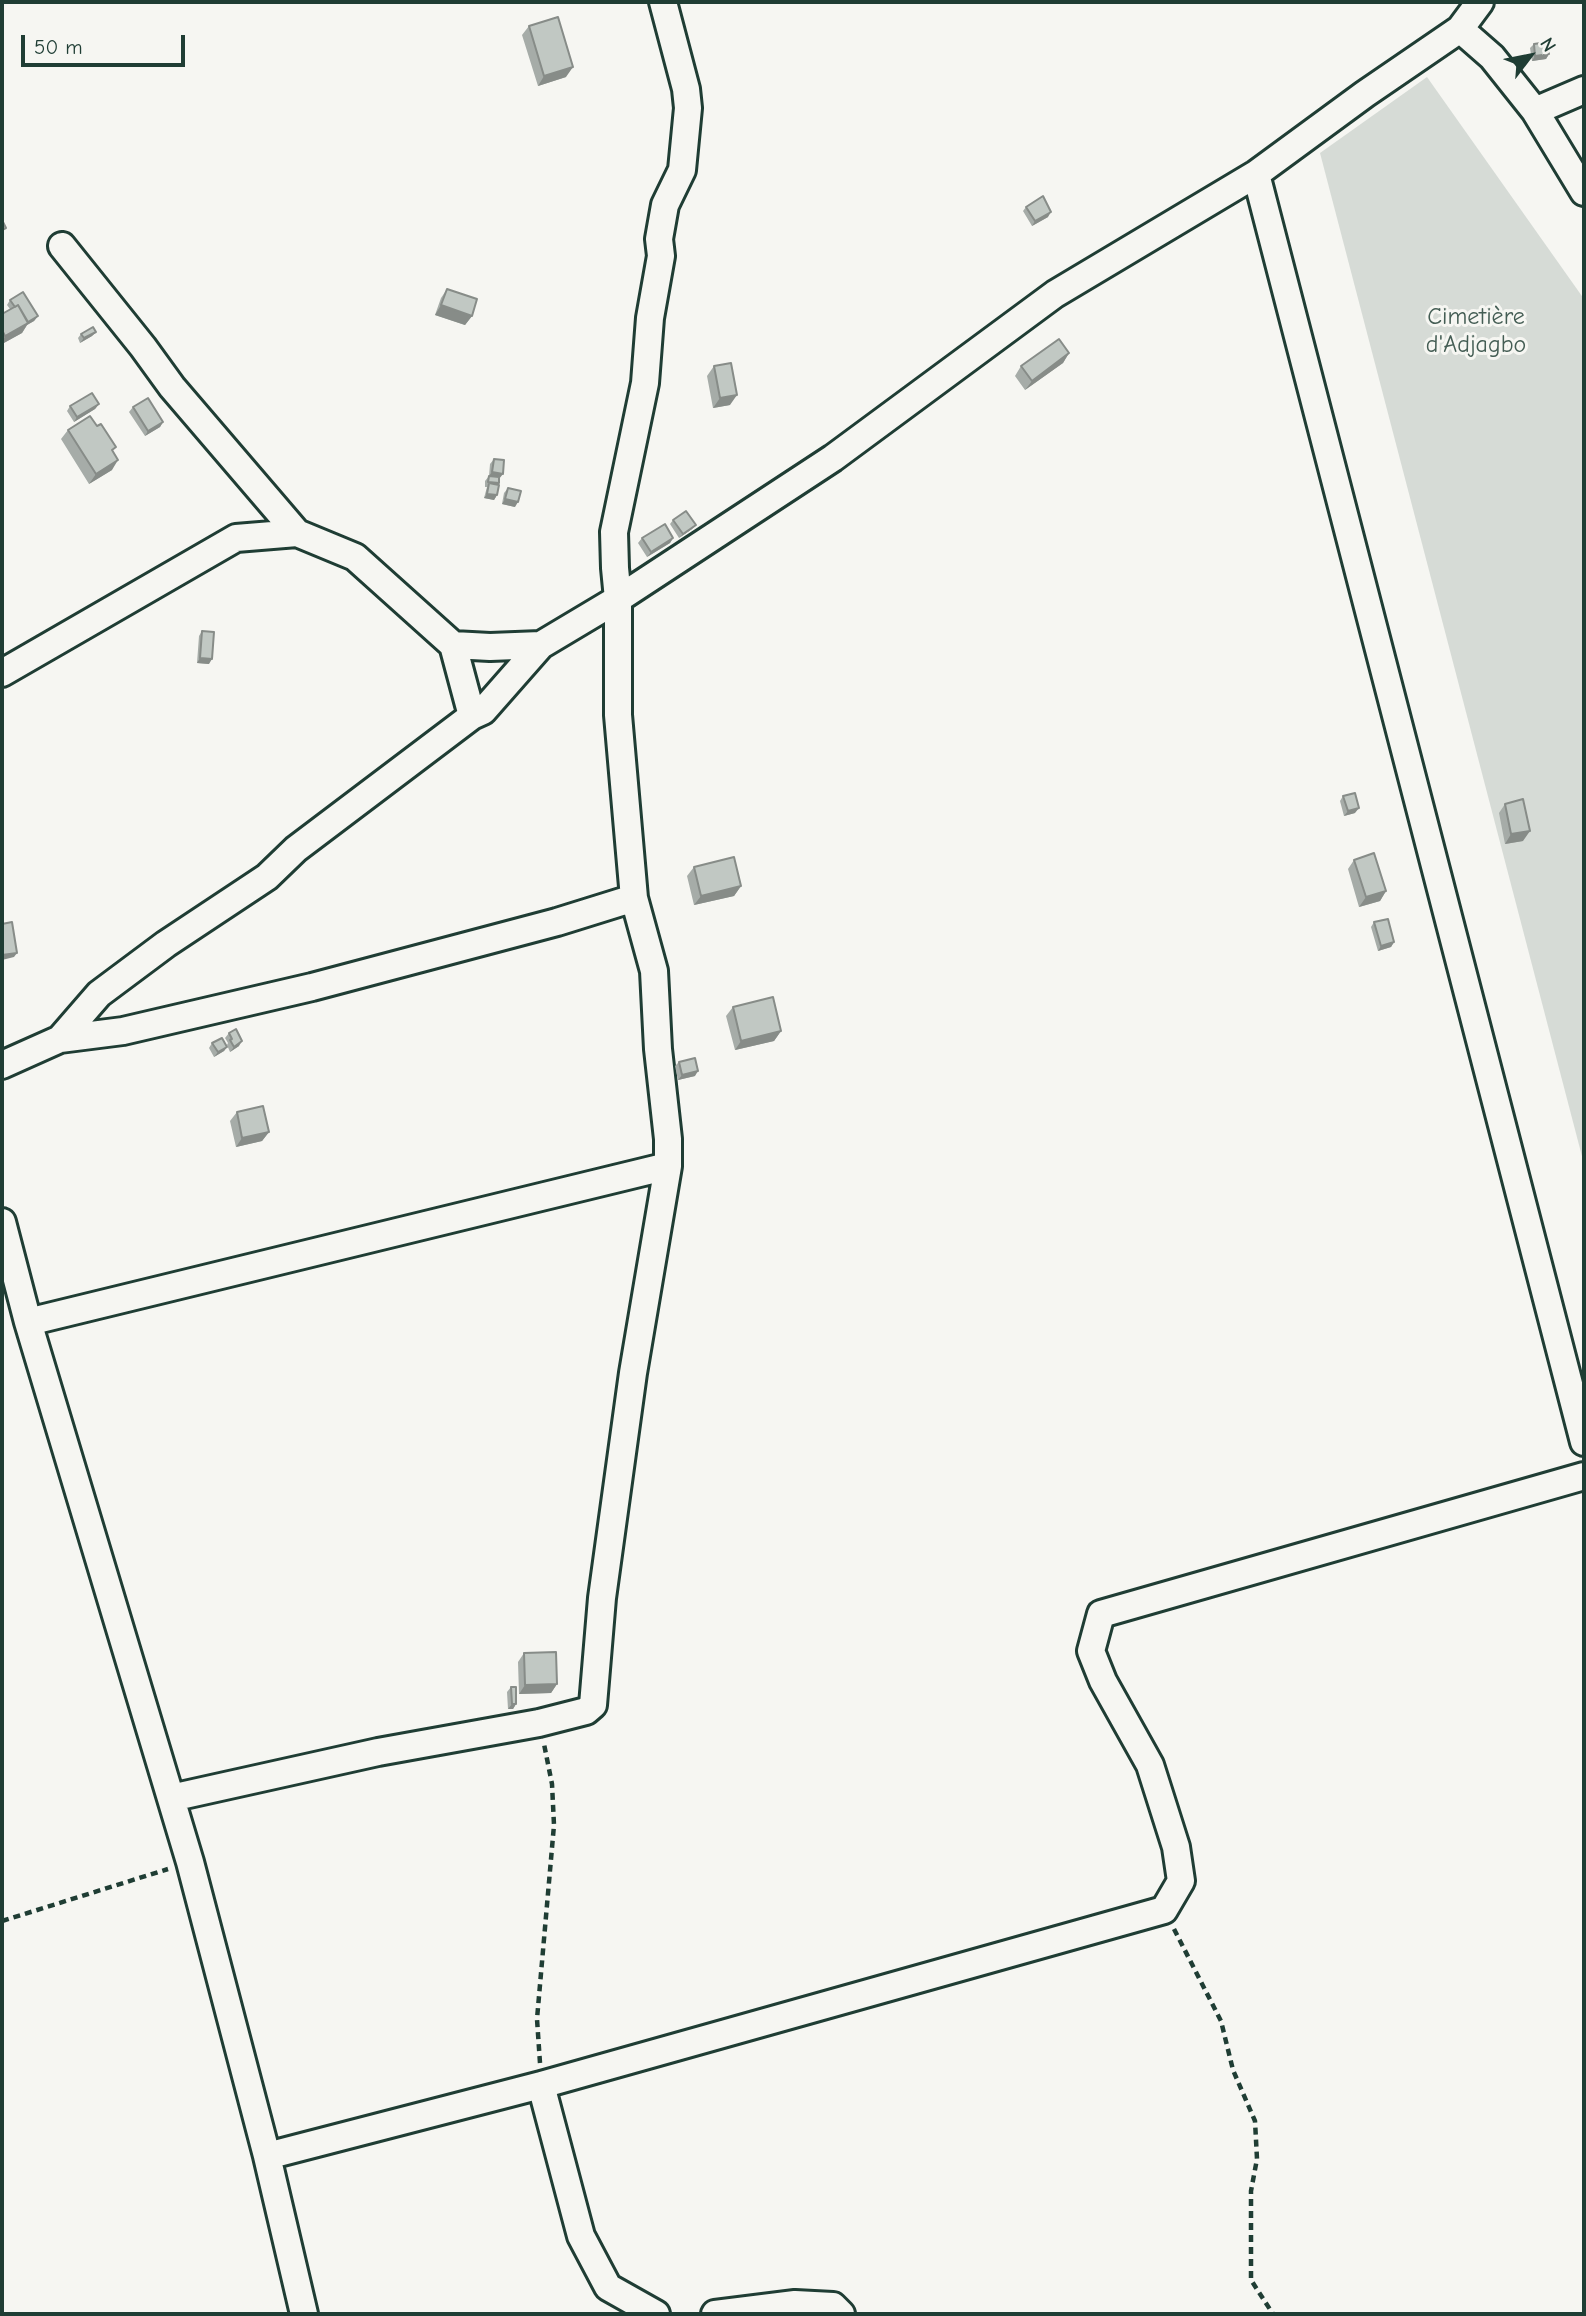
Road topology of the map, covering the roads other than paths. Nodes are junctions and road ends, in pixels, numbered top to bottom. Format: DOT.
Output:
graph roads {
  1 [pos="663,2"];
  2 [pos="1480,2"];
  3 [pos="1460,29"];
  4 [pos="1584,90"];
  5 [pos="1535,111"];
  6 [pos="1256,174"];
  7 [pos="1584,192"];
  8 [pos="62,246"];
  9 [pos="297,533"];
  10 [pos="618,599"];
  11 [pos="453,645"];
  12 [pos="541,645"];
  13 [pos="2,673"];
  14 [pos="472,716"];
  15 [pos="634,898"];
  16 [pos="60,1039"];
  17 [pos="2,1065"];
  18 [pos="668,1166"];
  19 [pos="2,1222"];
  20 [pos="28,1322"];
  21 [pos="1584,1442"];
  22 [pos="1584,1476"];
  23 [pos="171,1798"];
  24 [pos="541,2085"];
  25 [pos="267,2156"];
  26 [pos="304,2314"];
  27 [pos="656,2314"];
  28 [pos="715,2314"];
  29 [pos="841,2314"];
  1 -- 10 [label="street"];
  2 -- 3 [label="street"];
  3 -- 5 [label="street"];
  3 -- 6 [label="street"];
  4 -- 5 [label="street"];
  5 -- 7 [label="street"];
  6 -- 10 [label="street"];
  6 -- 21 [label="street"];
  8 -- 9 [label="street"];
  9 -- 11 [label="street"];
  9 -- 13 [label="street"];
  10 -- 12 [label="street"];
  10 -- 15 [label="street"];
  11 -- 12 [label="street"];
  11 -- 14 [label="street"];
  12 -- 14 [label="street"];
  14 -- 16 [label="street"];
  15 -- 16 [label="street"];
  15 -- 18 [label="street"];
  16 -- 17 [label="street"];
  18 -- 20 [label="street"];
  18 -- 23 [label="street"];
  19 -- 20 [label="street"];
  20 -- 23 [label="street"];
  22 -- 24 [label="street"];
  23 -- 25 [label="street"];
  24 -- 25 [label="street"];
  24 -- 27 [label="street"];
  25 -- 26 [label="street"];
  28 -- 29 [label="street"];
}
